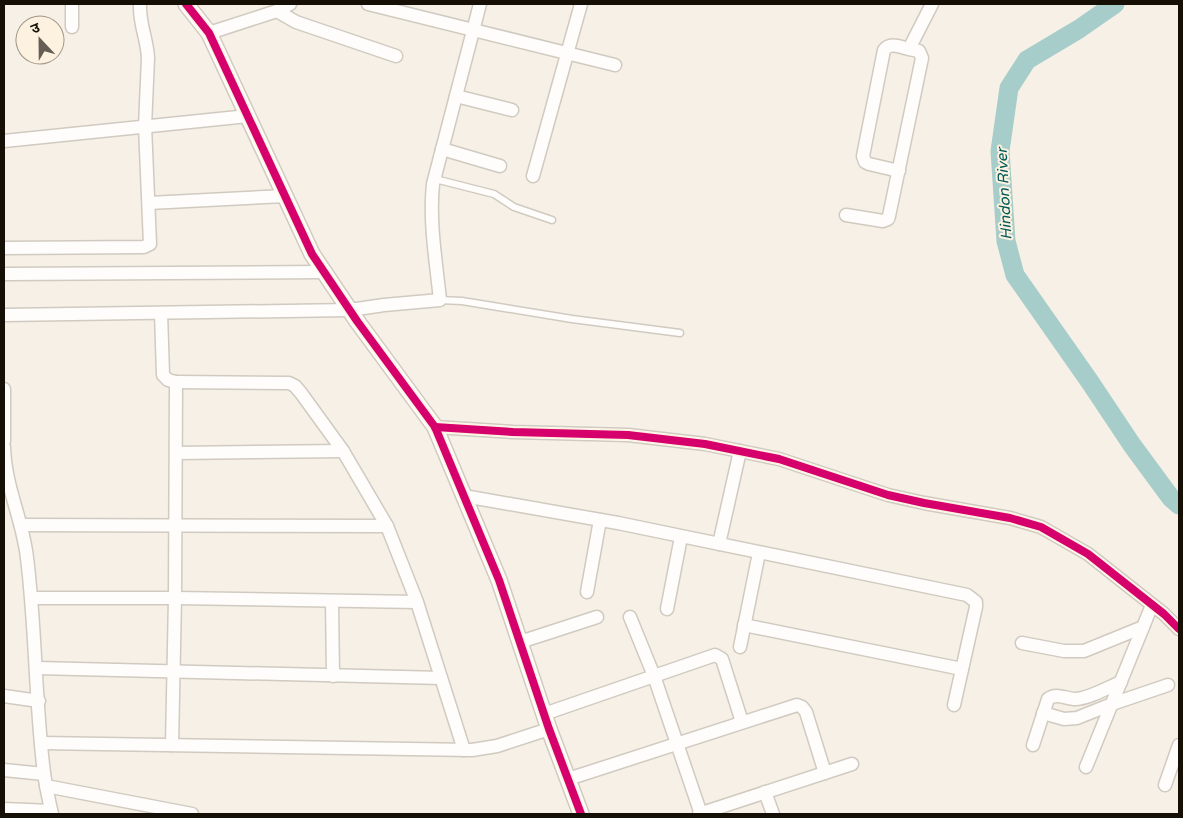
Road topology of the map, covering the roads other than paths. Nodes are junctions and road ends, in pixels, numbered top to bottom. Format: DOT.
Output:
graph roads {
  1 [pos="72,4"];
  2 [pos="140,4"];
  3 [pos="186,4"];
  4 [pos="290,4"];
  5 [pos="373,4"];
  6 [pos="480,4"];
  7 [pos="581,4"];
  8 [pos="932,4"];
  9 [pos="277,10"];
  10 [pos="72,27"];
  11 [pos="472,31"];
  12 [pos="209,33"];
  13 [pos="909,49"];
  14 [pos="567,53"];
  15 [pos="396,56"];
  16 [pos="615,65"];
  17 [pos="456,96"];
  18 [pos="512,110"];
  19 [pos="248,116"];
  20 [pos="145,126"];
  21 [pos="4,141"];
  22 [pos="442,149"];
  23 [pos="500,166"];
  24 [pos="899,171"];
  25 [pos="533,176"];
  26 [pos="434,179"];
  27 [pos="285,196"];
  28 [pos="148,203"];
  29 [pos="846,214"];
  30 [pos="552,220"];
  31 [pos="4,248"];
  32 [pos="324,272"];
  33 [pos="4,274"];
  34 [pos="440,300"];
  35 [pos="350,310"];
  36 [pos="161,313"];
  37 [pos="4,315"];
  38 [pos="680,333"];
  39 [pos="176,382"];
  40 [pos="4,389"];
  41 [pos="435,427"];
  42 [pos="4,441"];
  43 [pos="4,447"];
  44 [pos="343,451"];
  45 [pos="740,451"];
  46 [pos="176,453"];
  47 [pos="4,465"];
  48 [pos="464,496"];
  49 [pos="8,501"];
  50 [pos="600,520"];
  51 [pos="21,525"];
  52 [pos="175,525"];
  53 [pos="387,526"];
  54 [pos="680,537"];
  55 [pos="718,544"];
  56 [pos="759,553"];
  57 [pos="587,592"];
  58 [pos="32,598"];
  59 [pos="176,598"];
  60 [pos="332,601"];
  61 [pos="418,602"];
  62 [pos="1152,605"];
  63 [pos="667,609"];
  64 [pos="630,616"];
  65 [pos="597,617"];
  66 [pos="744,625"];
  67 [pos="1143,627"];
  68 [pos="1179,629"];
  69 [pos="520,642"];
  70 [pos="1022,644"];
  71 [pos="740,647"];
  72 [pos="37,668"];
  73 [pos="962,669"];
  74 [pos="174,673"];
  75 [pos="333,676"];
  76 [pos="654,676"];
  77 [pos="441,678"];
  78 [pos="1121,682"];
  79 [pos="1168,685"];
  80 [pos="4,696"];
  81 [pos="39,701"];
  82 [pos="1112,704"];
  83 [pos="954,705"];
  84 [pos="544,714"];
  85 [pos="1044,714"];
  86 [pos="742,722"];
  87 [pos="549,729"];
  88 [pos="678,743"];
  89 [pos="41,744"];
  90 [pos="1179,744"];
  91 [pos="172,745"];
  92 [pos="1034,745"];
  93 [pos="464,750"];
  94 [pos="852,764"];
  95 [pos="1086,767"];
  96 [pos="4,770"];
  97 [pos="825,773"];
  98 [pos="568,779"];
  99 [pos="45,780"];
  100 [pos="1165,785"];
  101 [pos="765,792"];
  102 [pos="4,809"];
  103 [pos="51,813"];
  104 [pos="192,814"];
  105 [pos="581,814"];
  106 [pos="700,814"];
  107 [pos="773,814"];
  1 -- 10 [label="street"];
  2 -- 20 [label="street"];
  3 -- 12 [label="street"];
  4 -- 9 [label="street"];
  5 -- 11 [label="street"];
  6 -- 11 [label="street"];
  7 -- 14 [label="street"];
  8 -- 13 [label="street"];
  9 -- 12 [label="street"];
  9 -- 15 [label="street"];
  11 -- 14 [label="street"];
  11 -- 17 [label="street"];
  12 -- 19 [label="street"];
  13 -- 24 [label="street"];
  13 -- 24 [label="street"];
  14 -- 16 [label="street"];
  14 -- 25 [label="street"];
  17 -- 18 [label="street"];
  17 -- 22 [label="street"];
  19 -- 20 [label="street"];
  19 -- 27 [label="street"];
  20 -- 21 [label="street"];
  20 -- 28 [label="street"];
  22 -- 23 [label="street"];
  22 -- 26 [label="street"];
  24 -- 29 [label="street"];
  26 -- 30 [label="lane"];
  26 -- 34 [label="street"];
  27 -- 28 [label="street"];
  27 -- 32 [label="street"];
  28 -- 31 [label="street"];
  32 -- 33 [label="street"];
  32 -- 35 [label="street"];
  34 -- 35 [label="street"];
  34 -- 38 [label="lane"];
  35 -- 36 [label="street"];
  35 -- 41 [label="street"];
  36 -- 37 [label="street"];
  36 -- 39 [label="street"];
  39 -- 44 [label="street"];
  39 -- 46 [label="street"];
  40 -- 42 [label="street"];
  41 -- 45 [label="street"];
  41 -- 48 [label="street"];
  43 -- 47 [label="street"];
  44 -- 46 [label="street"];
  44 -- 53 [label="street"];
  45 -- 55 [label="street"];
  45 -- 62 [label="street"];
  46 -- 52 [label="street"];
  47 -- 49 [label="street"];
  48 -- 50 [label="street"];
  48 -- 69 [label="street"];
  49 -- 51 [label="street"];
  50 -- 54 [label="street"];
  50 -- 57 [label="street"];
  51 -- 52 [label="street"];
  51 -- 58 [label="street"];
  52 -- 53 [label="street"];
  52 -- 59 [label="street"];
  53 -- 61 [label="street"];
  54 -- 55 [label="street"];
  54 -- 63 [label="street"];
  55 -- 56 [label="street"];
  56 -- 66 [label="street"];
  56 -- 73 [label="street"];
  58 -- 59 [label="street"];
  58 -- 72 [label="street"];
  59 -- 60 [label="street"];
  59 -- 74 [label="street"];
  60 -- 61 [label="street"];
  60 -- 75 [label="street"];
  61 -- 77 [label="street"];
  62 -- 67 [label="street"];
  62 -- 68 [label="street"];
  64 -- 76 [label="street"];
  65 -- 69 [label="street"];
  66 -- 71 [label="street"];
  66 -- 73 [label="street"];
  67 -- 70 [label="street"];
  67 -- 78 [label="street"];
  69 -- 84 [label="street"];
  72 -- 74 [label="street"];
  72 -- 81 [label="street"];
  73 -- 83 [label="street"];
  74 -- 75 [label="street"];
  74 -- 91 [label="street"];
  75 -- 77 [label="street"];
  76 -- 84 [label="street"];
  76 -- 86 [label="street"];
  76 -- 88 [label="street"];
  77 -- 93 [label="street"];
  78 -- 82 [label="street"];
  78 -- 85 [label="street"];
  79 -- 82 [label="street"];
  80 -- 81 [label="street"];
  81 -- 89 [label="street"];
  82 -- 85 [label="street"];
  82 -- 95 [label="street"];
  84 -- 87 [label="street"];
  85 -- 92 [label="street"];
  86 -- 88 [label="street"];
  86 -- 97 [label="street"];
  87 -- 93 [label="street"];
  87 -- 98 [label="street"];
  88 -- 98 [label="street"];
  88 -- 106 [label="street"];
  89 -- 91 [label="street"];
  89 -- 99 [label="street"];
  90 -- 100 [label="street"];
  91 -- 93 [label="street"];
  94 -- 97 [label="street"];
  96 -- 99 [label="street"];
  97 -- 101 [label="street"];
  98 -- 105 [label="street"];
  99 -- 103 [label="street"];
  99 -- 104 [label="street"];
  101 -- 106 [label="street"];
  101 -- 107 [label="street"];
  102 -- 103 [label="street"];
}
